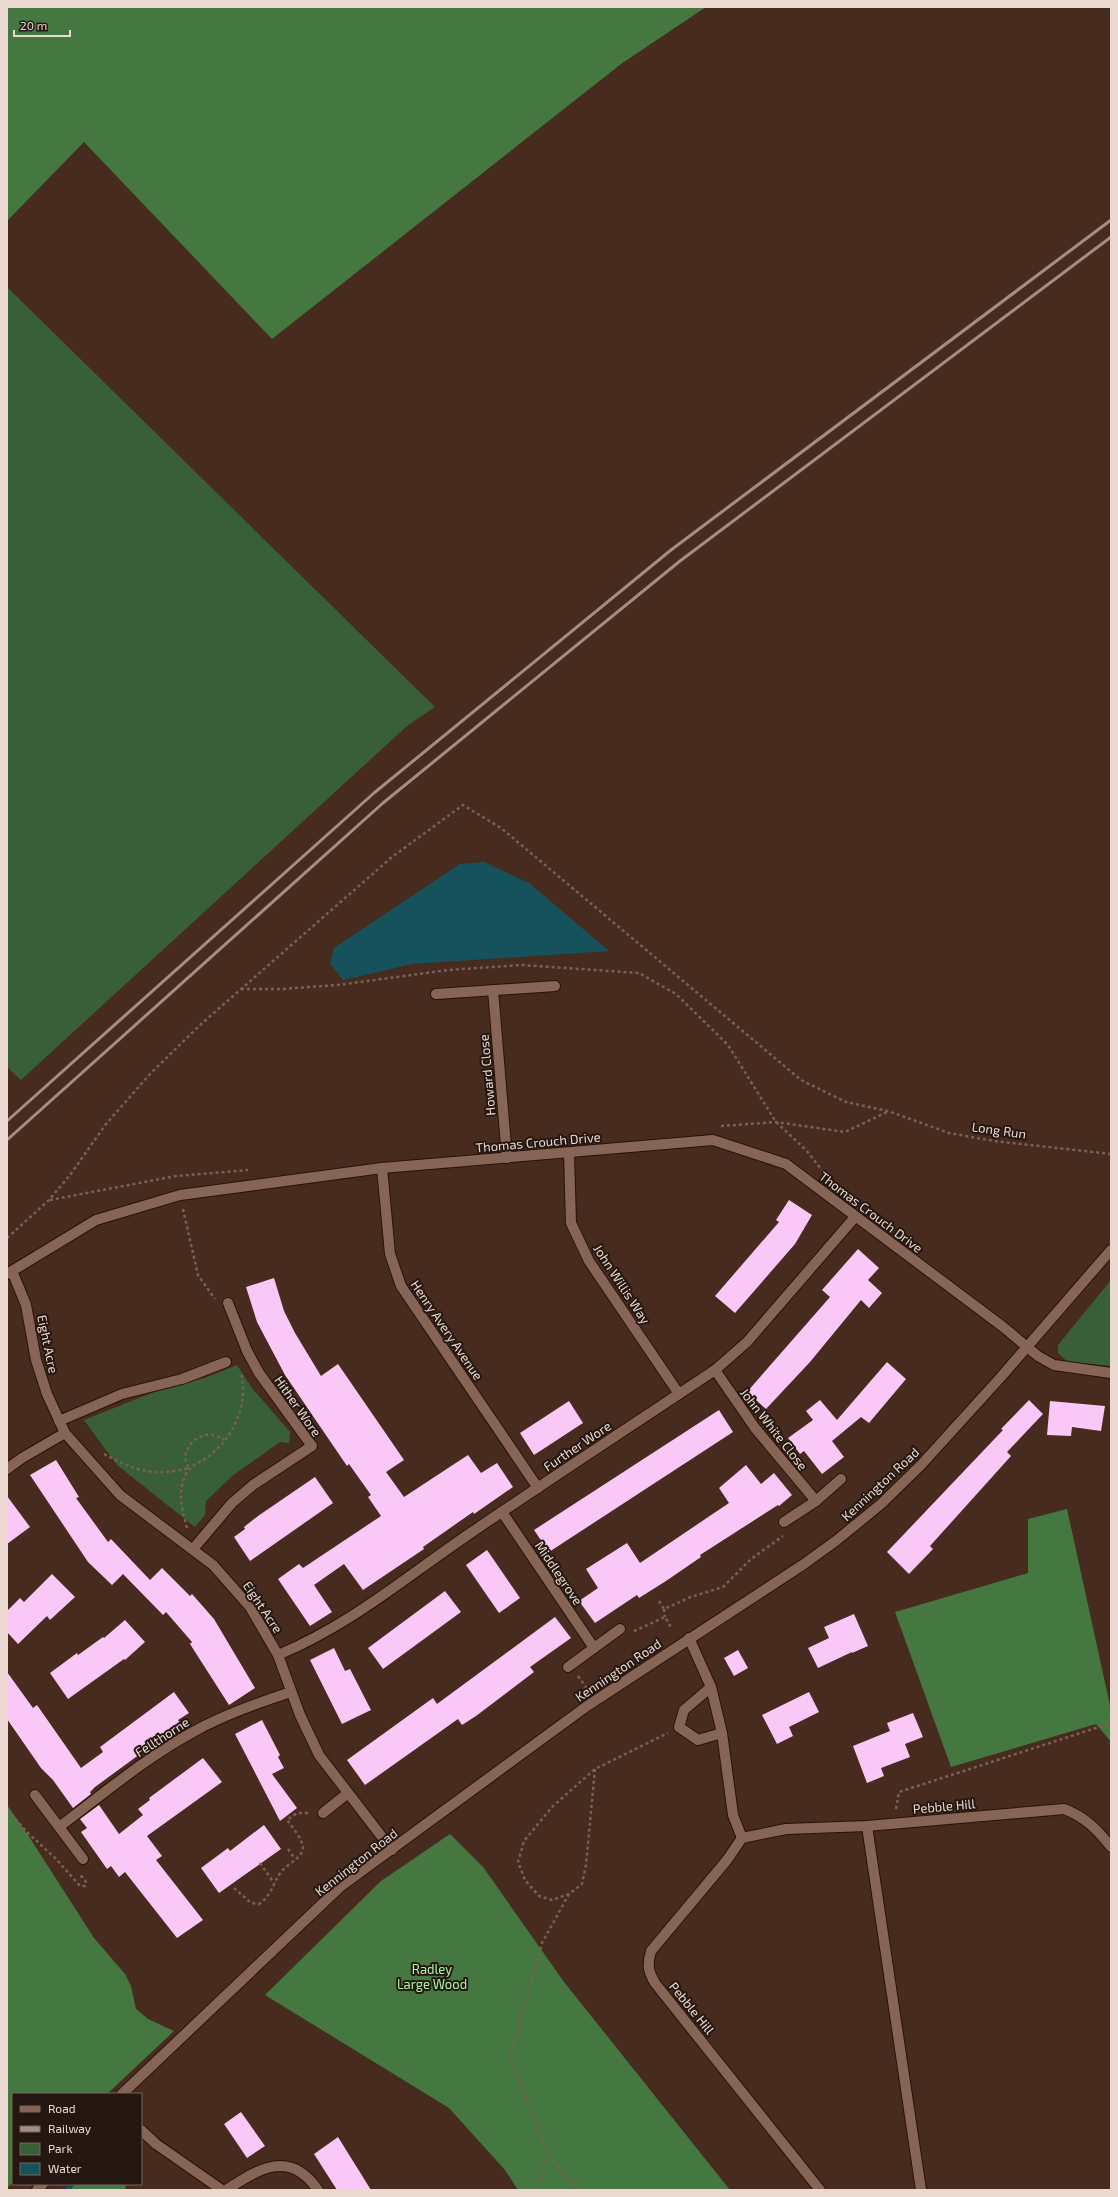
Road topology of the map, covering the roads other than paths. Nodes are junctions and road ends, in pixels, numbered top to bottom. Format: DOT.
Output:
graph roads {
  1 [pos="555,986"];
  2 [pos="493,990"];
  3 [pos="436,994"];
  4 [pos="569,1154"];
  5 [pos="507,1158"];
  6 [pos="382,1168"];
  7 [pos="856,1217"];
  8 [pos="1111,1250"];
  9 [pos="9,1272"];
  10 [pos="228,1303"];
  11 [pos="1027,1346"];
  12 [pos="226,1362"];
  13 [pos="715,1370"];
  14 [pos="1111,1373"];
  15 [pos="679,1394"];
  16 [pos="60,1422"];
  17 [pos="65,1433"];
  18 [pos="7,1470"];
  19 [pos="841,1479"];
  20 [pos="538,1488"];
  21 [pos="816,1501"];
  22 [pos="502,1512"];
  23 [pos="784,1522"];
  24 [pos="193,1549"];
  25 [pos="620,1629"];
  26 [pos="689,1638"];
  27 [pos="594,1648"];
  28 [pos="278,1655"];
  29 [pos="569,1666"];
  30 [pos="711,1688"];
  31 [pos="291,1692"];
  32 [pos="722,1733"];
  33 [pos="348,1794"];
  34 [pos="35,1795"];
  35 [pos="323,1813"];
  36 [pos="867,1826"];
  37 [pos="59,1827"];
  38 [pos="742,1838"];
  39 [pos="1111,1847"];
  40 [pos="392,1850"];
  41 [pos="83,1858"];
  42 [pos="123,2093"];
  43 [pos="142,2131"];
  44 [pos="222,2190"];
  45 [pos="226,2190"];
  46 [pos="318,2190"];
  47 [pos="820,2190"];
  48 [pos="921,2190"];
  1 -- 2 [label="street"];
  2 -- 3 [label="street"];
  2 -- 5 [label="street, Howard Close"];
  4 -- 5 [label="street, Thomas Crouch Drive"];
  4 -- 7 [label="street, Thomas Crouch Drive"];
  4 -- 15 [label="street, John Willis Way"];
  5 -- 6 [label="street, Thomas Crouch Drive"];
  6 -- 9 [label="street, Thomas Crouch Drive"];
  6 -- 20 [label="street, Henry Avery Avenue"];
  7 -- 11 [label="street, Thomas Crouch Drive"];
  7 -- 13 [label="street, Further Wore"];
  8 -- 11 [label="street, Kennington Road"];
  9 -- 16 [label="street, Eight Acre"];
  10 -- 24 [label="street, Hither Wore"];
  11 -- 14 [label="street, Thomas Crouch Drive"];
  11 -- 26 [label="street, Kennington Road"];
  12 -- 16 [label="street"];
  13 -- 15 [label="street, Further Wore"];
  13 -- 21 [label="street, John White Close"];
  15 -- 20 [label="street, Further Wore"];
  16 -- 17 [label="street, Eight Acre"];
  17 -- 18 [label="street"];
  17 -- 24 [label="street, Eight Acre"];
  19 -- 21 [label="street"];
  20 -- 22 [label="street, Further Wore"];
  21 -- 23 [label="street"];
  22 -- 27 [label="street, Middlegrove"];
  22 -- 28 [label="street, Further Wore"];
  24 -- 28 [label="street, Eight Acre"];
  25 -- 27 [label="street"];
  26 -- 30 [label="street"];
  26 -- 40 [label="street, Kennington Road"];
  27 -- 29 [label="street"];
  28 -- 31 [label="street, Eight Acre"];
  30 -- 32 [label="street"];
  30 -- 32 [label="street"];
  31 -- 33 [label="street, Eight Acre"];
  31 -- 37 [label="street, Fellthorne"];
  32 -- 38 [label="street"];
  33 -- 35 [label="street"];
  33 -- 40 [label="street, Eight Acre"];
  34 -- 37 [label="street"];
  36 -- 38 [label="street, Pebble Hill"];
  36 -- 39 [label="street, Pebble Hill"];
  36 -- 48 [label="street"];
  37 -- 41 [label="street"];
  38 -- 47 [label="street, Pebble Hill"];
  40 -- 42 [label="street, Kennington Road"];
  43 -- 44 [label="street"];
  45 -- 46 [label="street"];
}
